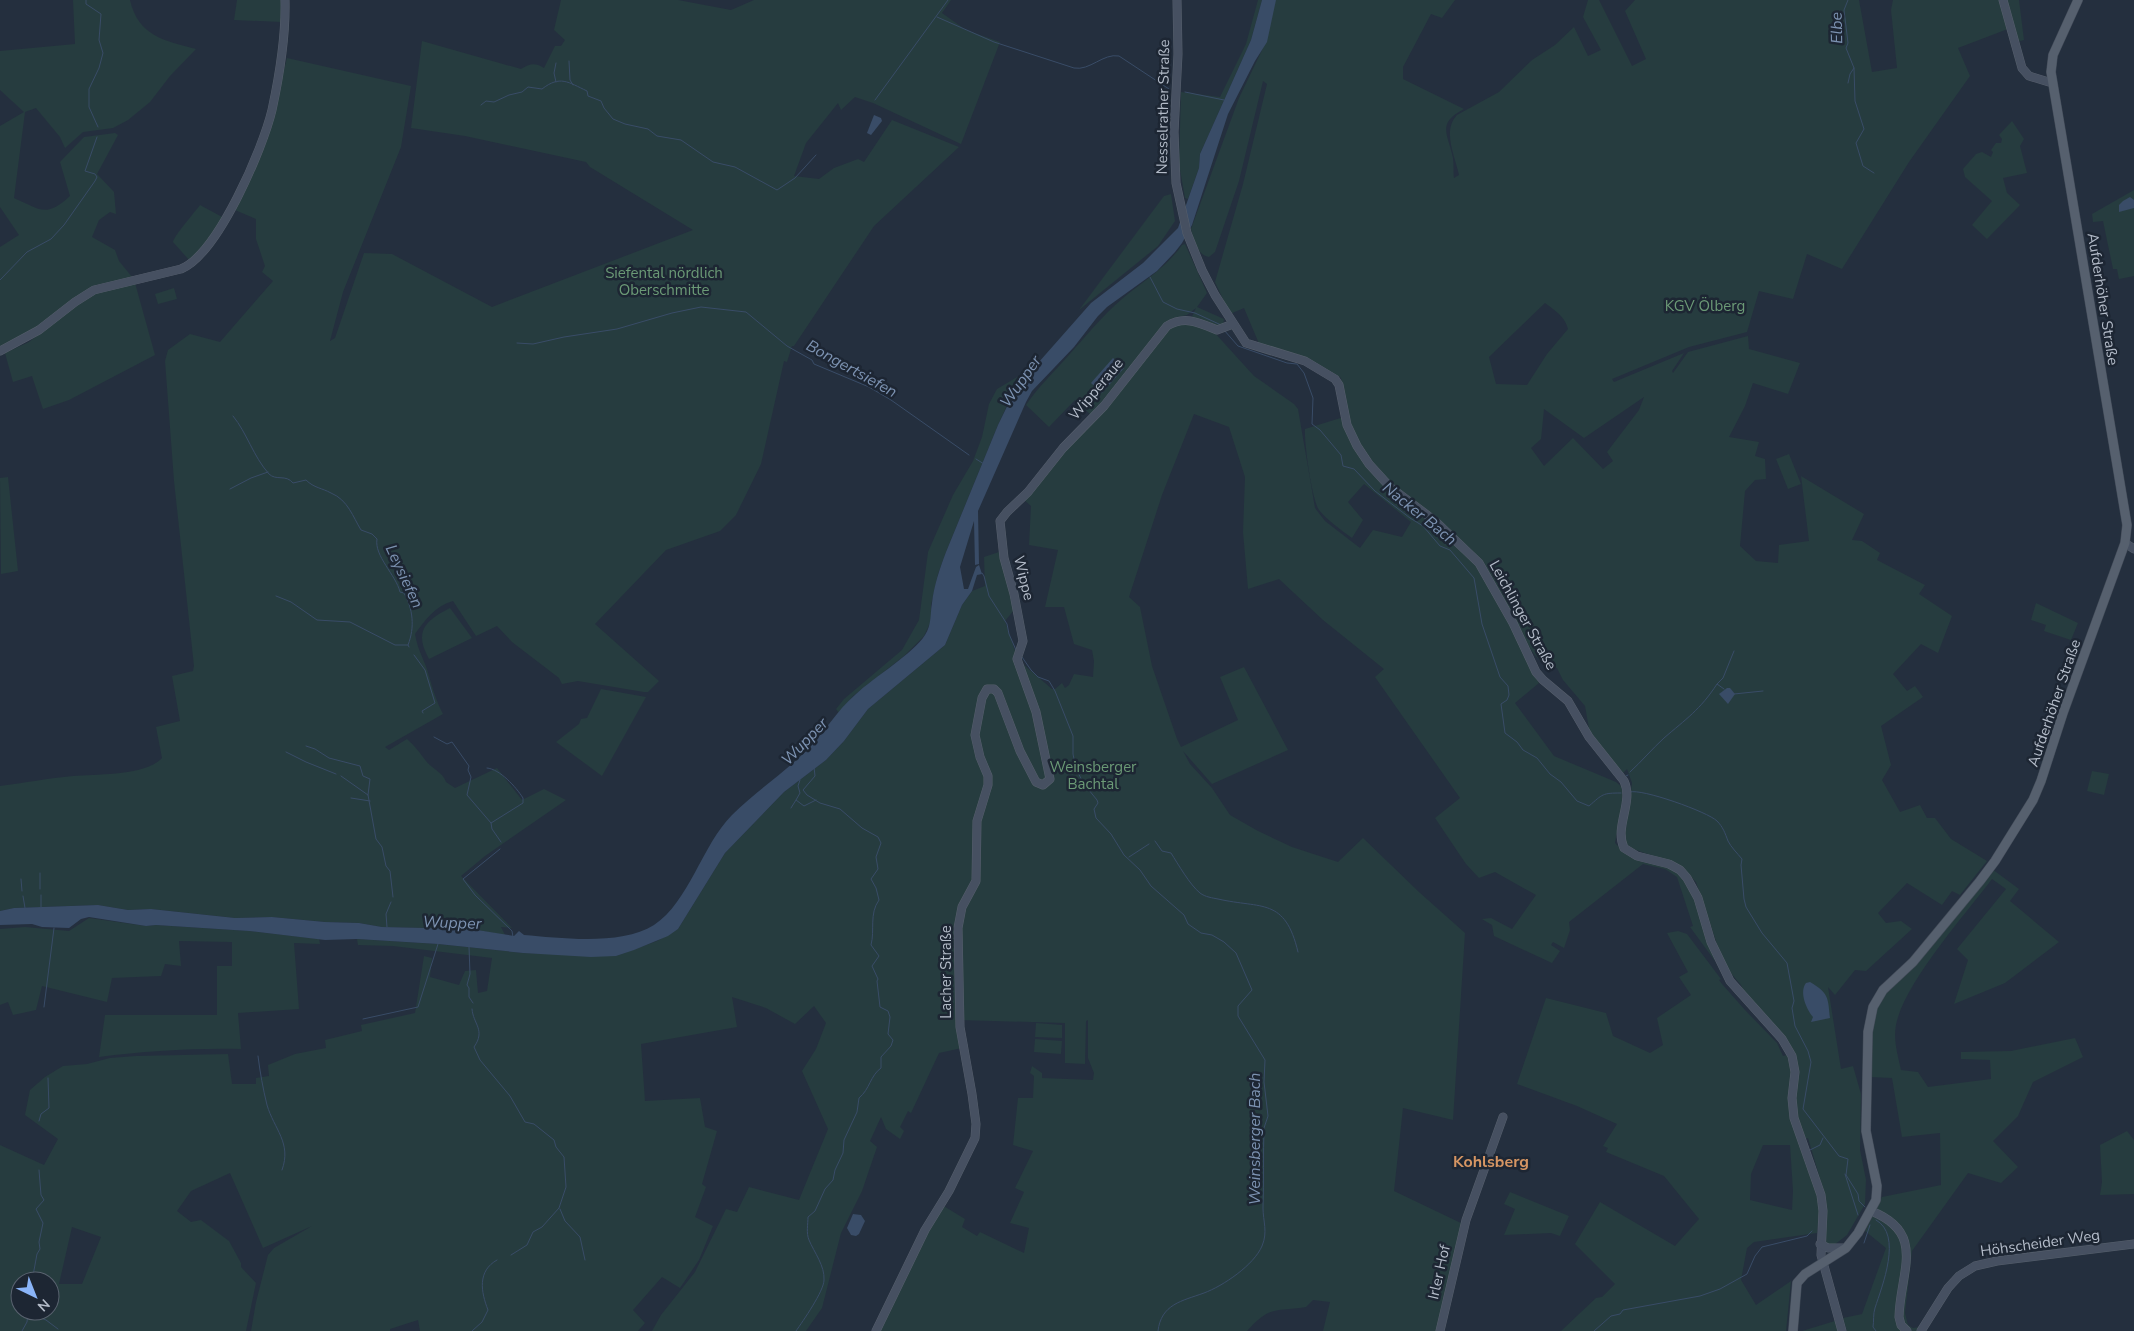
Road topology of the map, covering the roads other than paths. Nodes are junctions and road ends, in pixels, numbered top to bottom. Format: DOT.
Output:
graph roads {
  1 [pos="285,0"];
  2 [pos="1177,0"];
  3 [pos="2003,0"];
  4 [pos="2078,0"];
  5 [pos="2052,83"];
  6 [pos="1202,270"];
  7 [pos="1226,327"];
  8 [pos="0,351"];
  9 [pos="1000,522"];
  10 [pos="2125,543"];
  11 [pos="2134,549"];
  12 [pos="1023,640"];
  13 [pos="1503,1118"];
  14 [pos="1871,1211"];
  15 [pos="1820,1244"];
  16 [pos="2134,1244"];
  17 [pos="1846,1248"];
  18 [pos="1823,1264"];
  19 [pos="876,1331"];
  20 [pos="1440,1331"];
  21 [pos="1793,1331"];
  22 [pos="1842,1331"];
  23 [pos="1907,1331"];
  24 [pos="1921,1331"];
  1 -- 8 [label="street"];
  2 -- 6 [label="street, Nesselrather Straße"];
  3 -- 5 [label="street"];
  4 -- 5 [label="main road, Aufderhöher Straße"];
  5 -- 10 [label="main road, Aufderhöher Straße"];
  6 -- 7 [label="street, Leichlinger Straße"];
  7 -- 9 [label="street, Wipperaue"];
  7 -- 15 [label="street, Leichlinger Straße"];
  9 -- 12 [label="street, Wippe"];
  10 -- 11 [label="street"];
  10 -- 14 [label="main road, Aufderhöher Straße"];
  12 -- 19 [label="street, Lacher Straße"];
  13 -- 20 [label="street, Irler Hof"];
  14 -- 17 [label="main road, Aufderhöher Straße"];
  14 -- 23 [label="street"];
  15 -- 17 [label="street"];
  15 -- 18 [label="street, Leichlinger Straße"];
  16 -- 24 [label="street, Höhscheider Weg"];
  17 -- 18 [label="main road, Aufderhöher Straße"];
  18 -- 21 [label="main road, Aufderhöher Straße"];
  18 -- 22 [label="street, Leichlinger Straße"];
}
